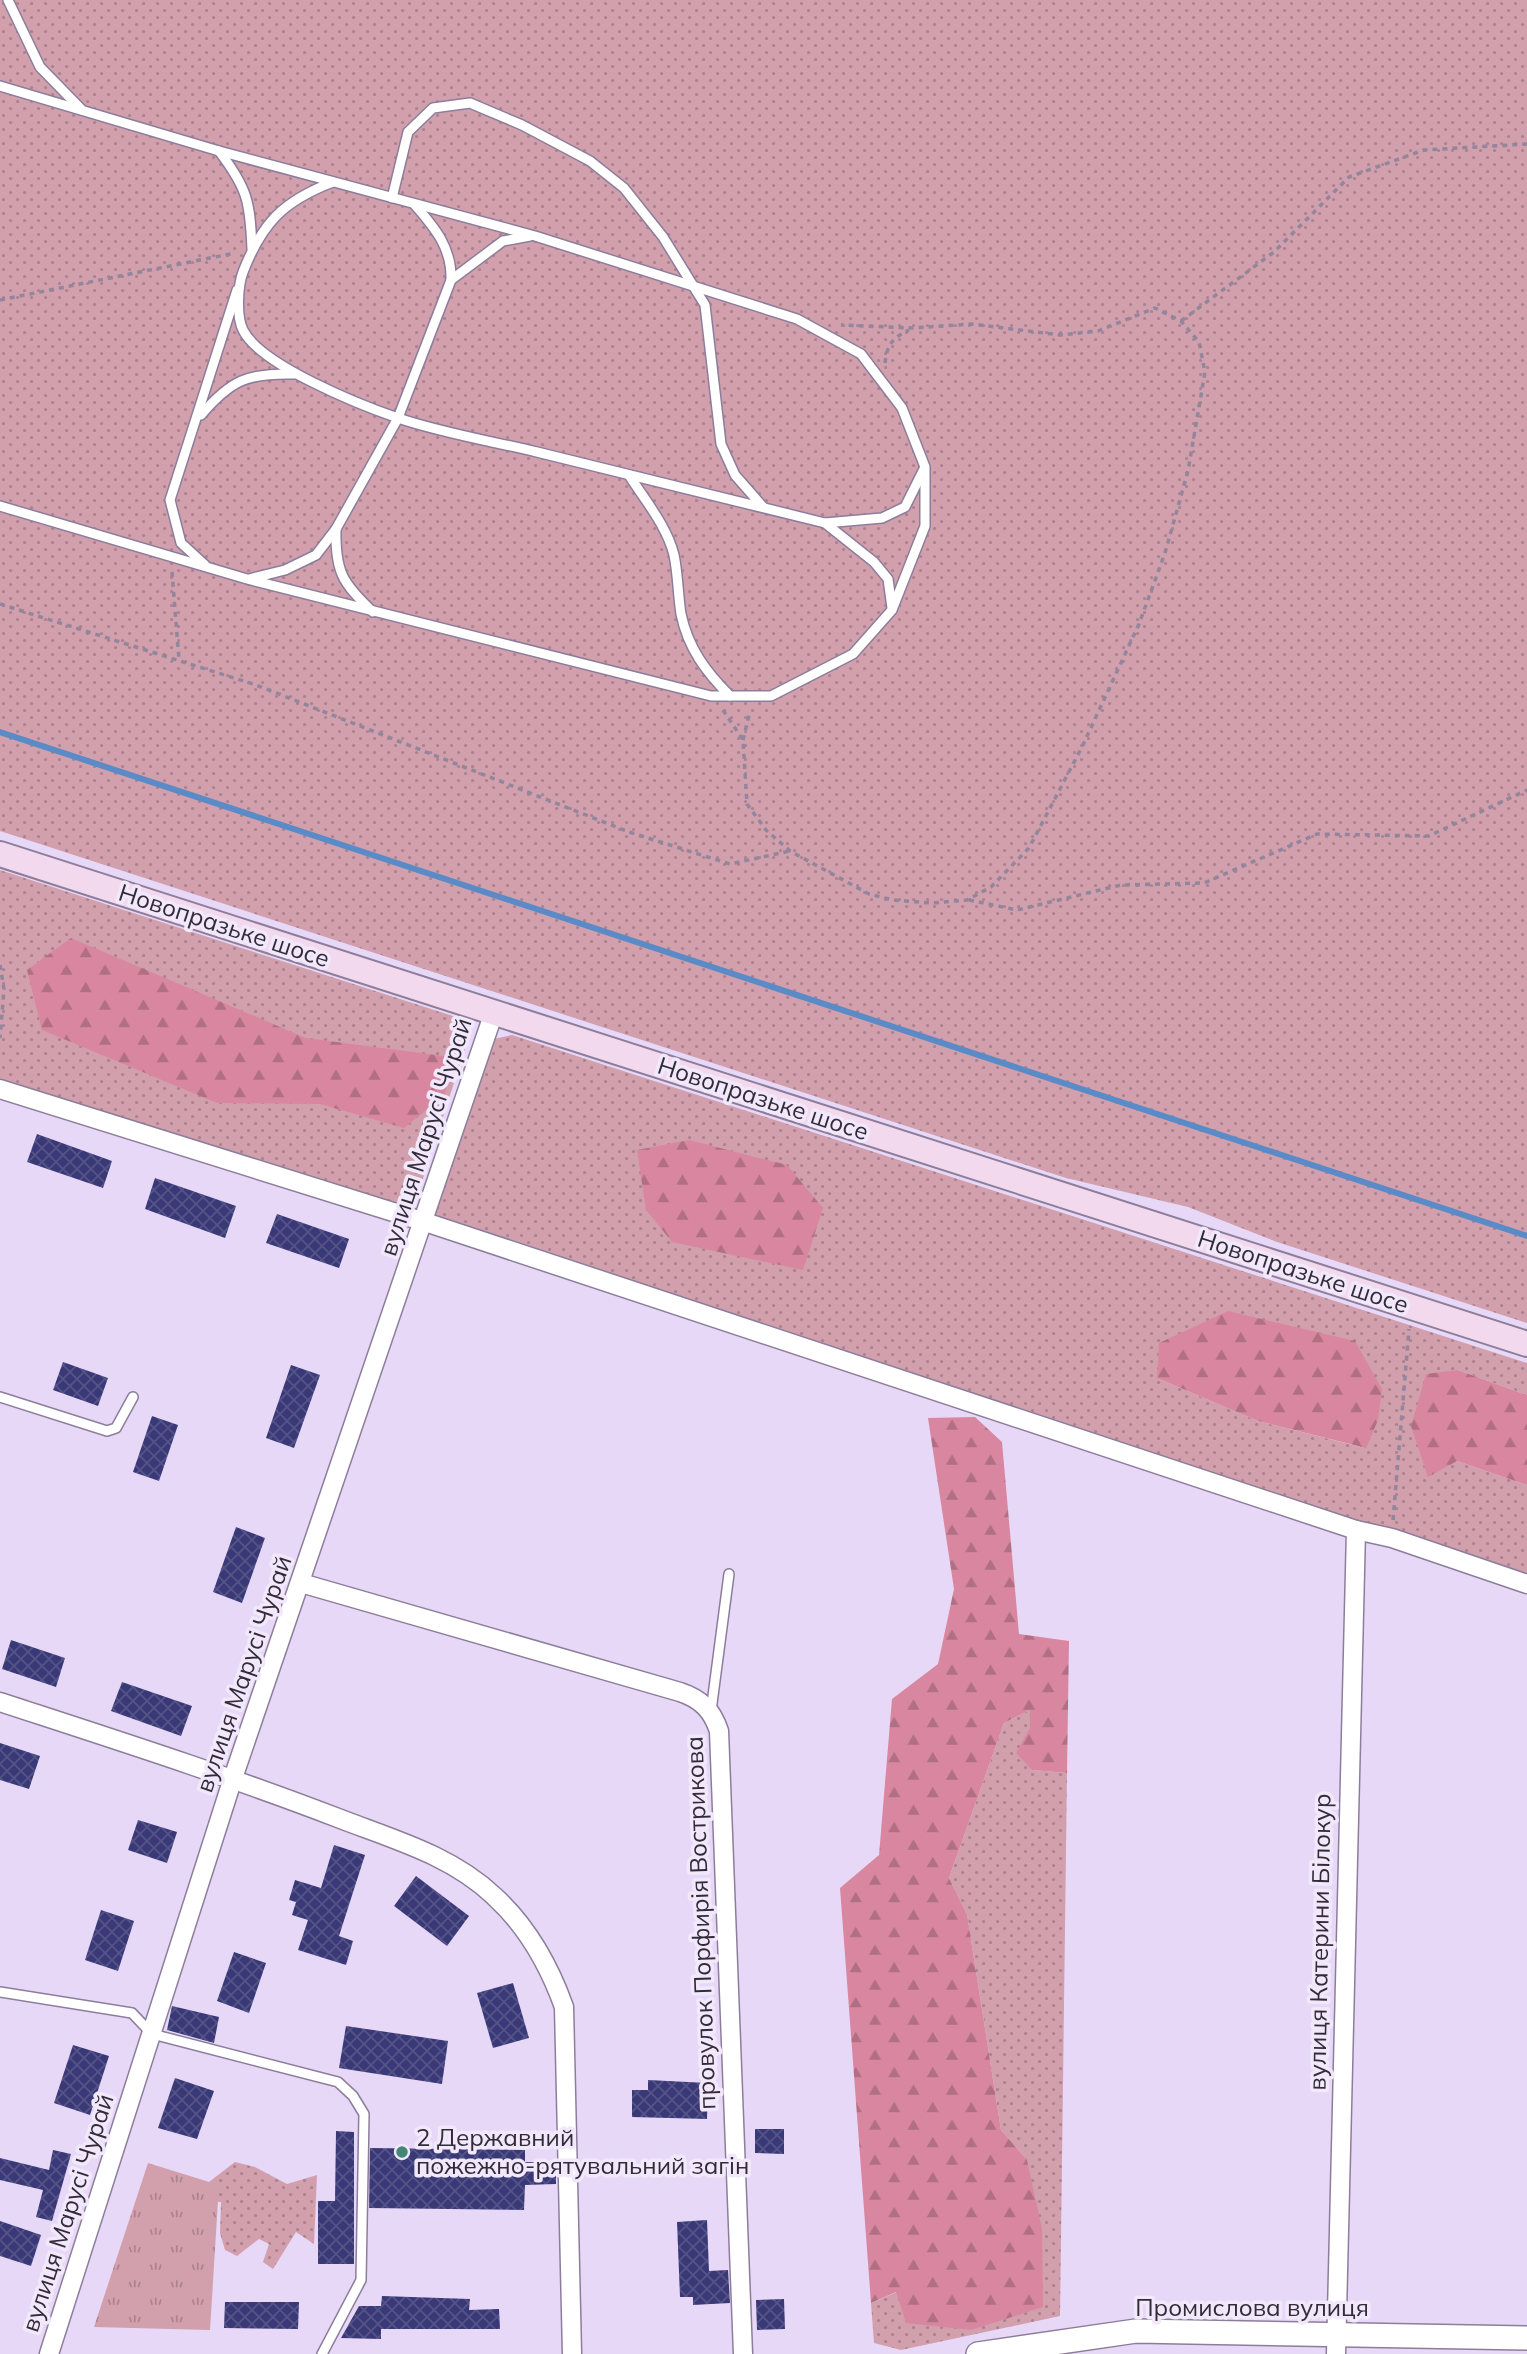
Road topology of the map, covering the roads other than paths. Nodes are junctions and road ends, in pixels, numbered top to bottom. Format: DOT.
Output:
graph roads {
  1 [pos="8,0"];
  2 [pos="0,86"];
  3 [pos="82,111"];
  4 [pos="219,151"];
  5 [pos="332,182"];
  6 [pos="392,198"];
  7 [pos="413,204"];
  8 [pos="535,236"];
  9 [pos="251,250"];
  10 [pos="241,277"];
  11 [pos="451,280"];
  12 [pos="696,287"];
  13 [pos="298,374"];
  14 [pos="398,418"];
  15 [pos="197,419"];
  16 [pos="925,467"];
  17 [pos="629,475"];
  18 [pos="0,506"];
  19 [pos="764,508"];
  20 [pos="825,523"];
  21 [pos="336,529"];
  22 [pos="209,569"];
  23 [pos="247,579"];
  24 [pos="892,610"];
  25 [pos="375,613"];
  26 [pos="730,696"];
  27 [pos="0,854"];
  28 [pos="494,1012"];
  29 [pos="0,1089"];
  30 [pos="425,1222"];
  31 [pos="1527,1344"];
  32 [pos="0,1396"];
  33 [pos="133,1397"];
  34 [pos="1356,1530"];
  35 [pos="729,1574"];
  36 [pos="301,1583"];
  37 [pos="1527,1584"];
  38 [pos="0,1702"];
  39 [pos="711,1712"];
  40 [pos="233,1778"];
  41 [pos="0,1992"];
  42 [pos="152,2034"];
  43 [pos="1527,2338"];
  44 [pos="1336,2344"];
  45 [pos="49,2354"];
  46 [pos="322,2354"];
  47 [pos="572,2354"];
  48 [pos="743,2354"];
  49 [pos="978,2354"];
  1 -- 3 [label="lane"];
  2 -- 3 [label="lane"];
  3 -- 4 [label="lane"];
  4 -- 5 [label="lane"];
  4 -- 9 [label="lane"];
  5 -- 6 [label="lane"];
  5 -- 9 [label="lane"];
  6 -- 7 [label="lane"];
  6 -- 12 [label="lane"];
  7 -- 8 [label="lane"];
  7 -- 11 [label="lane"];
  8 -- 11 [label="lane"];
  8 -- 12 [label="lane"];
  9 -- 10 [label="lane"];
  10 -- 13 [label="lane"];
  10 -- 15 [label="lane"];
  11 -- 14 [label="lane"];
  12 -- 16 [label="lane"];
  12 -- 19 [label="lane"];
  13 -- 14 [label="lane"];
  13 -- 15 [label="lane"];
  14 -- 17 [label="lane"];
  14 -- 21 [label="lane"];
  15 -- 22 [label="lane"];
  16 -- 20 [label="lane"];
  16 -- 24 [label="lane"];
  17 -- 19 [label="lane"];
  17 -- 26 [label="lane"];
  18 -- 22 [label="lane"];
  19 -- 20 [label="lane"];
  20 -- 24 [label="lane"];
  21 -- 23 [label="lane"];
  21 -- 25 [label="lane"];
  22 -- 23 [label="lane"];
  23 -- 25 [label="lane"];
  24 -- 26 [label="lane"];
  25 -- 26 [label="lane"];
  27 -- 28 [label="main road, Новопразьке шосе"];
  28 -- 30 [label="street, вулиця Марусі Чурай"];
  28 -- 31 [label="main road, Новопразьке шосе"];
  29 -- 30 [label="street"];
  30 -- 34 [label="street"];
  30 -- 36 [label="street, вулиця Марусі Чурай"];
  32 -- 33 [label="lane"];
  34 -- 37 [label="street"];
  34 -- 44 [label="street, вулиця Катерини Білокур"];
  35 -- 39 [label="lane"];
  36 -- 39 [label="street, провулок Порфирія Вострикова"];
  36 -- 40 [label="street, вулиця Марусі Чурай"];
  38 -- 40 [label="street"];
  39 -- 48 [label="street, провулок Порфирія Вострикова"];
  40 -- 42 [label="street, вулиця Марусі Чурай"];
  40 -- 47 [label="street"];
  41 -- 42 [label="lane"];
  42 -- 45 [label="street, вулиця Марусі Чурай"];
  42 -- 46 [label="lane"];
  43 -- 44 [label="street, Промислова вулиця"];
  44 -- 49 [label="street, Промислова вулиця"];
}
